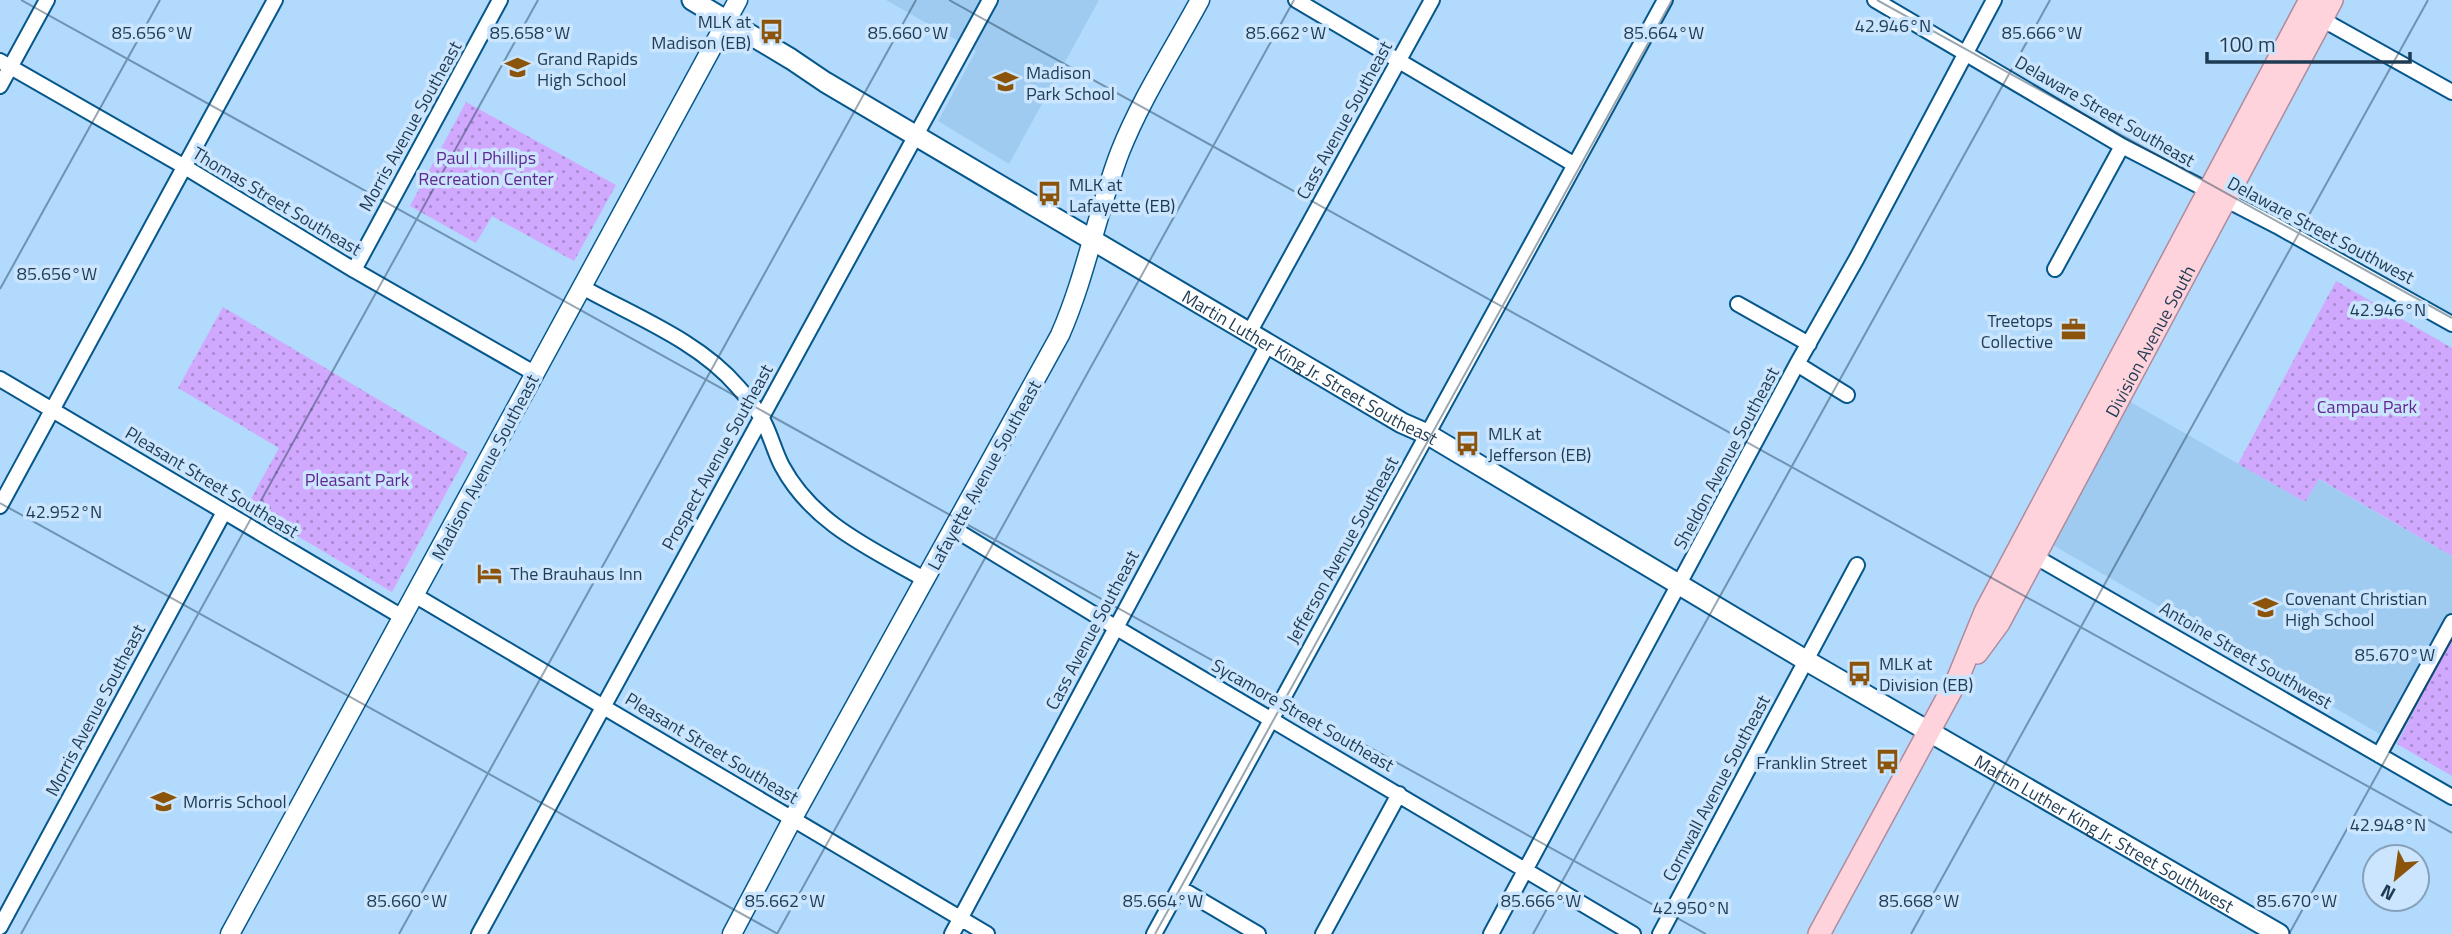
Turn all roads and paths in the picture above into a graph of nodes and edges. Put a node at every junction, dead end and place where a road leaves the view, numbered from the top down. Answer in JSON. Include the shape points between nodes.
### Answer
{"nodes":[{"id":1,"x":47,"y":0,"type":"edge"},
{"id":2,"x":275,"y":0,"type":"edge"},
{"id":3,"x":500,"y":0,"type":"edge"},
{"id":4,"x":692,"y":0,"type":"edge"},
{"id":5,"x":738,"y":0,"type":"edge"},
{"id":6,"x":990,"y":0,"type":"edge"},
{"id":7,"x":1200,"y":0,"type":"edge"},
{"id":8,"x":1296,"y":0,"type":"edge"},
{"id":9,"x":1432,"y":0,"type":"edge"},
{"id":10,"x":1665,"y":0,"type":"edge"},
{"id":11,"x":1875,"y":0,"type":"edge"},
{"id":12,"x":1994,"y":0,"type":"edge"},
{"id":13,"x":2332,"y":0,"type":"edge"},
{"id":14,"x":2312,"y":10,"type":"edge"},
{"id":15,"x":727,"y":21,"type":"junction"},
{"id":16,"x":1966,"y":52,"type":"junction"},
{"id":17,"x":1398,"y":62,"type":"junction"},
{"id":18,"x":5,"y":64,"type":"edge"},
{"id":19,"x":0,"y":86,"type":"edge"},
{"id":20,"x":2452,"y":93,"type":"edge"},
{"id":21,"x":915,"y":136,"type":"junction"},
{"id":22,"x":2122,"y":146,"type":"junction"},
{"id":23,"x":1575,"y":164,"type":"junction"},
{"id":24,"x":184,"y":167,"type":"junction"},
{"id":25,"x":2217,"y":196,"type":"junction"},
{"id":26,"x":1091,"y":239,"type":"junction"},
{"id":27,"x":2055,"y":269,"type":"dead end"},
{"id":28,"x":354,"y":270,"type":"junction"},
{"id":29,"x":582,"y":287,"type":"junction"},
{"id":30,"x":1738,"y":304,"type":"dead end"},
{"id":31,"x":2452,"y":324,"type":"edge"},
{"id":32,"x":1249,"y":333,"type":"junction"},
{"id":33,"x":1268,"y":344,"type":"junction"},
{"id":34,"x":1809,"y":345,"type":"junction"},
{"id":35,"x":1797,"y":365,"type":"junction"},
{"id":36,"x":534,"y":373,"type":"junction"},
{"id":37,"x":0,"y":379,"type":"edge"},
{"id":38,"x":1847,"y":395,"type":"dead end"},
{"id":39,"x":53,"y":410,"type":"junction"},
{"id":40,"x":761,"y":417,"type":"junction"},
{"id":41,"x":1427,"y":434,"type":"junction"},
{"id":42,"x":0,"y":506,"type":"edge"},
{"id":43,"x":224,"y":513,"type":"junction"},
{"id":44,"x":954,"y":528,"type":"junction"},
{"id":45,"x":2027,"y":552,"type":"junction"},
{"id":46,"x":1857,"y":565,"type":"dead end"},
{"id":47,"x":926,"y":580,"type":"junction"},
{"id":48,"x":1680,"y":585,"type":"junction"},
{"id":49,"x":416,"y":596,"type":"junction"},
{"id":50,"x":404,"y":618,"type":"junction"},
{"id":51,"x":2452,"y":622,"type":"edge"},
{"id":52,"x":1115,"y":627,"type":"junction"},
{"id":53,"x":1807,"y":661,"type":"junction"},
{"id":54,"x":603,"y":706,"type":"junction"},
{"id":55,"x":1272,"y":719,"type":"junction"},
{"id":56,"x":1929,"y":732,"type":"junction"},
{"id":57,"x":2379,"y":755,"type":"junction"},
{"id":58,"x":1399,"y":794,"type":"junction"},
{"id":59,"x":2452,"y":797,"type":"edge"},
{"id":60,"x":793,"y":818,"type":"junction"},
{"id":61,"x":1526,"y":869,"type":"junction"},
{"id":62,"x":1180,"y":888,"type":"junction"},
{"id":63,"x":961,"y":919,"type":"junction"},
{"id":64,"x":0,"y":927,"type":"edge"},
{"id":65,"x":230,"y":934,"type":"edge"},
{"id":66,"x":479,"y":934,"type":"edge"},
{"id":67,"x":732,"y":934,"type":"edge"},
{"id":68,"x":952,"y":934,"type":"edge"},
{"id":69,"x":987,"y":934,"type":"edge"},
{"id":70,"x":1154,"y":934,"type":"edge"},
{"id":71,"x":1258,"y":934,"type":"edge"},
{"id":72,"x":1323,"y":934,"type":"edge"},
{"id":73,"x":1491,"y":934,"type":"edge"},
{"id":74,"x":1633,"y":934,"type":"edge"},
{"id":75,"x":1660,"y":934,"type":"edge"},
{"id":76,"x":1819,"y":934,"type":"edge"},
{"id":77,"x":2279,"y":934,"type":"edge"}],
"edges":[{"from":1,"to":18,"type":"street"},
{"from":2,"to":24,"type":"street"},
{"from":3,"to":28,"type":"street","name":"Morris Avenue Southeast"},
{"from":4,"to":15,"type":"main road","name":"Martin Luther King Jr. Street Southeast"},
{"from":5,"to":15,"type":"street","name":"Madison Avenue Southeast"},
{"from":6,"to":21,"type":"street","name":"Prospect Avenue Southeast"},
{"from":7,"to":26,"type":"street","name":"Lafayette Avenue Southeast","via":[[1131,125]]},
{"from":8,"to":17,"type":"street"},
{"from":9,"to":17,"type":"street","name":"Cass Avenue Southeast"},
{"from":10,"to":23,"type":"street","name":"Jefferson Avenue Southeast"},
{"from":11,"to":16,"type":"street","name":"Delaware Street Southeast"},
{"from":12,"to":16,"type":"street","name":"Sheldon Avenue Southeast"},
{"from":13,"to":14,"type":"main road","name":"Division Avenue South"},
{"from":14,"to":20,"type":"street"},
{"from":14,"to":25,"type":"main road","name":"Division Avenue South"},
{"from":15,"to":21,"type":"main road","name":"Martin Luther King Jr. Street Southeast"},
{"from":15,"to":29,"type":"street","name":"Madison Avenue Southeast"},
{"from":16,"to":22,"type":"street","name":"Delaware Street Southeast"},
{"from":16,"to":34,"type":"street","name":"Sheldon Avenue Southeast"},
{"from":17,"to":23,"type":"street"},
{"from":17,"to":32,"type":"street","name":"Cass Avenue Southeast"},
{"from":18,"to":19,"type":"street"},
{"from":18,"to":24,"type":"street","name":"Thomas Street Southeast"},
{"from":21,"to":26,"type":"main road","name":"Martin Luther King Jr. Street Southeast"},
{"from":21,"to":40,"type":"street","name":"Prospect Avenue Southeast"},
{"from":22,"to":25,"type":"street","name":"Delaware Street Southeast"},
{"from":22,"to":27,"type":"street"},
{"from":23,"to":41,"type":"street","name":"Jefferson Avenue Southeast"},
{"from":24,"to":28,"type":"street","name":"Thomas Street Southeast"},
{"from":24,"to":39,"type":"street"},
{"from":25,"to":31,"type":"street","name":"Delaware Street Southwest"},
{"from":25,"to":45,"type":"main road","name":"Division Avenue South"},
{"from":26,"to":32,"type":"main road","name":"Martin Luther King Jr. Street Southeast"},
{"from":26,"to":44,"type":"street","name":"Lafayette Avenue Southeast","via":[[1074,304],[1060,335]]},
{"from":28,"to":36,"type":"street","name":"Thomas Street Southeast"},
{"from":29,"to":36,"type":"street","name":"Madison Avenue Southeast"},
{"from":29,"to":40,"type":"street","via":[[708,359]]},
{"from":30,"to":34,"type":"street"},
{"from":32,"to":33,"type":"main road","name":"Martin Luther King Jr. Street Southeast"},
{"from":33,"to":41,"type":"main road","name":"Martin Luther King Jr. Street Southeast"},
{"from":33,"to":52,"type":"street","name":"Cass Avenue Southeast"},
{"from":34,"to":35,"type":"street","name":"Sheldon Avenue Southeast"},
{"from":35,"to":38,"type":"street"},
{"from":35,"to":48,"type":"street","name":"Sheldon Avenue Southeast"},
{"from":36,"to":49,"type":"street","name":"Madison Avenue Southeast"},
{"from":37,"to":39,"type":"street","name":"Pleasant Street Southeast"},
{"from":39,"to":42,"type":"street"},
{"from":39,"to":43,"type":"street","name":"Pleasant Street Southeast"},
{"from":40,"to":47,"type":"street","via":[[782,466],[812,508],[847,535]]},
{"from":40,"to":54,"type":"street","name":"Prospect Avenue Southeast"},
{"from":41,"to":48,"type":"main road","name":"Martin Luther King Jr. Street Southeast"},
{"from":41,"to":55,"type":"street","name":"Jefferson Avenue Southeast"},
{"from":43,"to":50,"type":"street","name":"Pleasant Street Southeast"},
{"from":43,"to":64,"type":"street","name":"Morris Avenue Southeast"},
{"from":44,"to":47,"type":"street","name":"Lafayette Avenue Southeast"},
{"from":44,"to":52,"type":"street","name":"Sycamore Street Southeast"},
{"from":45,"to":56,"type":"main road","name":"Division Avenue South","via":[[1985,612]]},
{"from":45,"to":57,"type":"street","name":"Antoine Street Southwest"},
{"from":46,"to":53,"type":"street","name":"Cornwall Avenue Southeast"},
{"from":47,"to":60,"type":"street","name":"Lafayette Avenue Southeast"},
{"from":48,"to":53,"type":"main road","name":"Martin Luther King Jr. Street Southeast"},
{"from":48,"to":61,"type":"street","name":"Sheldon Avenue Southeast"},
{"from":49,"to":50,"type":"street","name":"Madison Avenue Southeast"},
{"from":49,"to":54,"type":"street","name":"Pleasant Street Southeast"},
{"from":50,"to":65,"type":"street","name":"Madison Avenue Southeast"},
{"from":51,"to":57,"type":"street"},
{"from":52,"to":55,"type":"street","name":"Sycamore Street Southeast"},
{"from":52,"to":63,"type":"street","name":"Cass Avenue Southeast"},
{"from":53,"to":56,"type":"main road","name":"Martin Luther King Jr. Street Southeast"},
{"from":53,"to":75,"type":"street","name":"Cornwall Avenue Southeast"},
{"from":54,"to":60,"type":"street","name":"Pleasant Street Southeast"},
{"from":54,"to":66,"type":"street","name":"Prospect Avenue Southeast"},
{"from":55,"to":58,"type":"street","name":"Sycamore Street Southeast"},
{"from":55,"to":62,"type":"street","name":"Jefferson Avenue Southeast"},
{"from":56,"to":76,"type":"main road","name":"Division Avenue South"},
{"from":56,"to":77,"type":"main road","name":"Martin Luther King Jr. Street Southwest"},
{"from":57,"to":59,"type":"street","name":"Antoine Street Southwest"},
{"from":58,"to":61,"type":"street","name":"Sycamore Street Southeast"},
{"from":58,"to":72,"type":"street"},
{"from":60,"to":63,"type":"street","name":"Pleasant Street Southeast"},
{"from":60,"to":67,"type":"street","name":"Lafayette Avenue Southeast"},
{"from":61,"to":73,"type":"street","name":"Sheldon Avenue Southeast"},
{"from":61,"to":74,"type":"street","name":"Sycamore Street Southeast"},
{"from":62,"to":70,"type":"street","name":"Jefferson Avenue Southeast"},
{"from":62,"to":71,"type":"street"},
{"from":63,"to":68,"type":"street","name":"Cass Avenue Southeast"},
{"from":63,"to":69,"type":"street","name":"Pleasant Street Southeast"}]}
